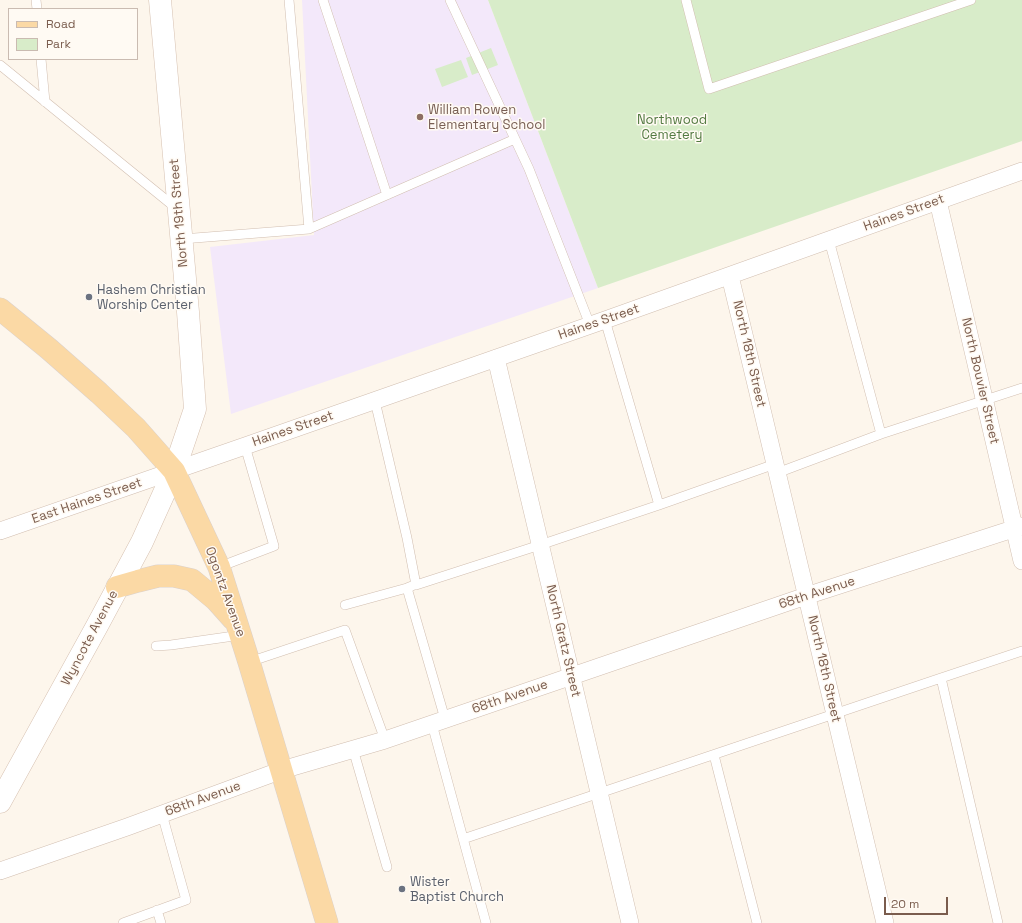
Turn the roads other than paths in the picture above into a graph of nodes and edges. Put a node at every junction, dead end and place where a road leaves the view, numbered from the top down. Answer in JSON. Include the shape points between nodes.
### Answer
{"nodes":[{"id":1,"x":160,"y":0,"type":"edge"},
{"id":2,"x":289,"y":0,"type":"edge"},
{"id":3,"x":323,"y":0,"type":"edge"},
{"id":4,"x":450,"y":0,"type":"edge"},
{"id":5,"x":686,"y":0,"type":"edge"},
{"id":6,"x":971,"y":0,"type":"edge"},
{"id":7,"x":41,"y":60,"type":"edge"},
{"id":8,"x":0,"y":66,"type":"edge"},
{"id":9,"x":45,"y":102,"type":"junction"},
{"id":10,"x":515,"y":139,"type":"junction"},
{"id":11,"x":1022,"y":171,"type":"edge"},
{"id":12,"x":386,"y":195,"type":"junction"},
{"id":13,"x":938,"y":201,"type":"junction"},
{"id":14,"x":179,"y":210,"type":"junction"},
{"id":15,"x":309,"y":229,"type":"junction"},
{"id":16,"x":182,"y":239,"type":"junction"},
{"id":17,"x":829,"y":240,"type":"junction"},
{"id":18,"x":730,"y":276,"type":"junction"},
{"id":19,"x":0,"y":309,"type":"edge"},
{"id":20,"x":597,"y":323,"type":"junction"},
{"id":21,"x":496,"y":358,"type":"junction"},
{"id":22,"x":1022,"y":388,"type":"edge"},
{"id":23,"x":985,"y":400,"type":"junction"},
{"id":24,"x":375,"y":401,"type":"junction"},
{"id":25,"x":880,"y":434,"type":"junction"},
{"id":26,"x":245,"y":446,"type":"junction"},
{"id":27,"x":776,"y":469,"type":"junction"},
{"id":28,"x":174,"y":471,"type":"junction"},
{"id":29,"x":659,"y":504,"type":"junction"},
{"id":30,"x":1018,"y":527,"type":"edge"},
{"id":31,"x":0,"y":531,"type":"edge"},
{"id":32,"x":540,"y":545,"type":"junction"},
{"id":33,"x":1022,"y":561,"type":"edge"},
{"id":34,"x":219,"y":567,"type":"junction"},
{"id":35,"x":412,"y":587,"type":"junction"},
{"id":36,"x":118,"y":588,"type":"junction"},
{"id":37,"x":806,"y":596,"type":"junction"},
{"id":38,"x":345,"y":605,"type":"dead end"},
{"id":39,"x":239,"y":630,"type":"junction"},
{"id":40,"x":156,"y":646,"type":"dead end"},
{"id":41,"x":1022,"y":651,"type":"edge"},
{"id":42,"x":249,"y":662,"type":"junction"},
{"id":43,"x":571,"y":676,"type":"junction"},
{"id":44,"x":941,"y":678,"type":"junction"},
{"id":45,"x":834,"y":714,"type":"junction"},
{"id":46,"x":438,"y":722,"type":"junction"},
{"id":47,"x":385,"y":740,"type":"junction"},
{"id":48,"x":353,"y":749,"type":"junction"},
{"id":49,"x":714,"y":755,"type":"junction"},
{"id":50,"x":282,"y":770,"type":"junction"},
{"id":51,"x":599,"y":793,"type":"junction"},
{"id":52,"x":0,"y":802,"type":"edge"},
{"id":53,"x":162,"y":814,"type":"junction"},
{"id":54,"x":463,"y":839,"type":"junction"},
{"id":55,"x":387,"y":867,"type":"dead end"},
{"id":56,"x":0,"y":871,"type":"edge"},
{"id":57,"x":157,"y":910,"type":"junction"},
{"id":58,"x":123,"y":923,"type":"edge"},
{"id":59,"x":161,"y":923,"type":"edge"},
{"id":60,"x":327,"y":923,"type":"edge"},
{"id":61,"x":486,"y":923,"type":"edge"},
{"id":62,"x":630,"y":923,"type":"edge"},
{"id":63,"x":757,"y":923,"type":"edge"},
{"id":64,"x":885,"y":923,"type":"edge"},
{"id":65,"x":998,"y":923,"type":"edge"}],
"edges":[{"from":1,"to":14,"type":"street","name":"North 19th Street"},
{"from":2,"to":15,"type":"lane"},
{"from":3,"to":12,"type":"lane"},
{"from":4,"to":10,"type":"lane"},
{"from":5,"to":6,"type":"lane","via":[[709,89]]},
{"from":7,"to":9,"type":"lane"},
{"from":8,"to":9,"type":"lane"},
{"from":9,"to":14,"type":"lane"},
{"from":10,"to":12,"type":"lane"},
{"from":10,"to":20,"type":"lane"},
{"from":11,"to":13,"type":"street","name":"Haines Street"},
{"from":12,"to":15,"type":"lane"},
{"from":13,"to":17,"type":"street","name":"Haines Street"},
{"from":13,"to":23,"type":"street","name":"North Bouvier Street"},
{"from":14,"to":16,"type":"street","name":"North 19th Street"},
{"from":15,"to":16,"type":"lane"},
{"from":16,"to":28,"type":"street","name":"North 19th Street","via":[[195,409]]},
{"from":17,"to":18,"type":"street","name":"Haines Street"},
{"from":17,"to":25,"type":"lane"},
{"from":18,"to":20,"type":"street","name":"Haines Street"},
{"from":18,"to":27,"type":"street","name":"North 18th Street"},
{"from":19,"to":28,"type":"main road","name":"Ogontz Avenue","via":[[79,374],[136,428]]},
{"from":20,"to":21,"type":"street","name":"Haines Street"},
{"from":20,"to":29,"type":"lane"},
{"from":21,"to":24,"type":"street","name":"Haines Street"},
{"from":21,"to":32,"type":"street","name":"North Gratz Street"},
{"from":22,"to":23,"type":"lane"},
{"from":23,"to":25,"type":"lane"},
{"from":23,"to":30,"type":"street","name":"North Bouvier Street"},
{"from":24,"to":26,"type":"street","name":"Haines Street"},
{"from":24,"to":35,"type":"lane","via":[[407,538]]},
{"from":25,"to":27,"type":"lane"},
{"from":26,"to":28,"type":"street","name":"Haines Street"},
{"from":26,"to":34,"type":"lane","via":[[274,546]]},
{"from":27,"to":29,"type":"lane"},
{"from":27,"to":37,"type":"street","name":"North 18th Street"},
{"from":28,"to":31,"type":"street","name":"East Haines Street"},
{"from":28,"to":34,"type":"main road","name":"Ogontz Avenue"},
{"from":28,"to":36,"type":"street","name":"Wyncote Avenue"},
{"from":29,"to":32,"type":"lane"},
{"from":30,"to":33,"type":"street","name":"North Bouvier Street"},
{"from":30,"to":37,"type":"street","name":"68th Avenue"},
{"from":32,"to":35,"type":"lane"},
{"from":32,"to":43,"type":"street","name":"North Gratz Street"},
{"from":34,"to":39,"type":"main road","name":"Ogontz Avenue"},
{"from":35,"to":38,"type":"lane"},
{"from":35,"to":46,"type":"lane"},
{"from":36,"to":39,"type":"main road","via":[[158,576],[192,580],[216,600]]},
{"from":36,"to":52,"type":"street","name":"Wyncote Avenue"},
{"from":37,"to":43,"type":"street","name":"68th Avenue"},
{"from":37,"to":45,"type":"street","name":"North 18th Street"},
{"from":39,"to":40,"type":"lane"},
{"from":39,"to":42,"type":"main road","name":"Ogontz Avenue"},
{"from":41,"to":44,"type":"lane"},
{"from":42,"to":47,"type":"lane","via":[[345,630]]},
{"from":42,"to":50,"type":"main road","name":"Ogontz Avenue"},
{"from":43,"to":46,"type":"street","name":"68th Avenue"},
{"from":43,"to":51,"type":"street","name":"North Gratz Street"},
{"from":44,"to":45,"type":"lane"},
{"from":44,"to":65,"type":"lane"},
{"from":45,"to":49,"type":"lane"},
{"from":45,"to":64,"type":"street","name":"North 18th Street"},
{"from":46,"to":47,"type":"street","name":"68th Avenue"},
{"from":46,"to":54,"type":"lane"},
{"from":47,"to":48,"type":"street","name":"68th Avenue"},
{"from":48,"to":50,"type":"street","name":"68th Avenue"},
{"from":48,"to":55,"type":"lane"},
{"from":49,"to":51,"type":"lane"},
{"from":49,"to":63,"type":"lane"},
{"from":50,"to":53,"type":"street","name":"68th Avenue"},
{"from":50,"to":60,"type":"main road","name":"Ogontz Avenue"},
{"from":51,"to":54,"type":"lane"},
{"from":51,"to":62,"type":"street","name":"North Gratz Street"},
{"from":53,"to":56,"type":"street","name":"68th Avenue"},
{"from":53,"to":57,"type":"lane","via":[[186,900]]},
{"from":54,"to":61,"type":"lane"},
{"from":57,"to":58,"type":"lane"},
{"from":57,"to":59,"type":"lane"}]}
